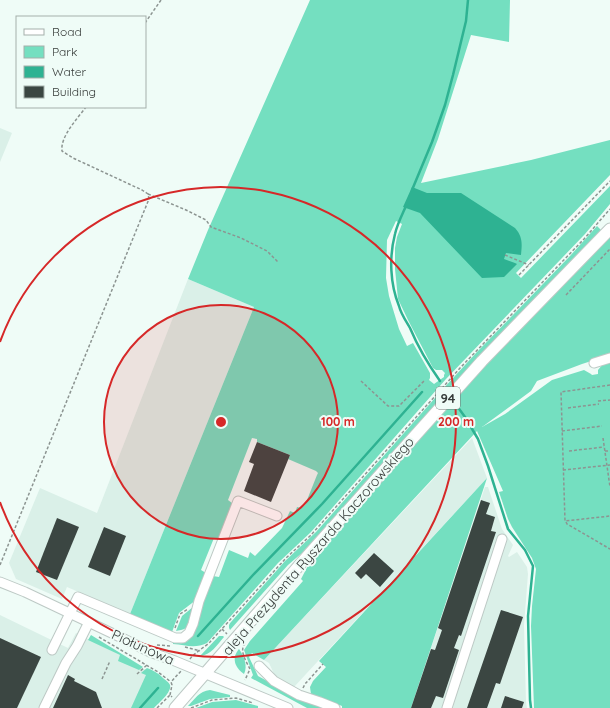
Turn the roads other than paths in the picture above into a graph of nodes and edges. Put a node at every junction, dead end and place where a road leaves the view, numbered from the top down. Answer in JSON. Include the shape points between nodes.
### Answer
{"nodes":[{"id":1,"x":610,"y":229,"type":"edge"},
{"id":2,"x":610,"y":358,"type":"edge"},
{"id":3,"x":594,"y":363,"type":"dead end"},
{"id":4,"x":277,"y":516,"type":"dead end"},
{"id":5,"x":502,"y":539,"type":"dead end"},
{"id":6,"x":0,"y":582,"type":"edge"},
{"id":7,"x":70,"y":613,"type":"junction"},
{"id":8,"x":90,"y":622,"type":"junction"},
{"id":9,"x":52,"y":650,"type":"dead end"},
{"id":10,"x":259,"y":666,"type":"dead end"},
{"id":11,"x":206,"y":674,"type":"junction"},
{"id":12,"x":175,"y":703,"type":"edge"},
{"id":13,"x":44,"y":708,"type":"edge"},
{"id":14,"x":288,"y":708,"type":"edge"},
{"id":15,"x":335,"y":708,"type":"edge"},
{"id":16,"x":447,"y":708,"type":"edge"}],
"edges":[{"from":1,"to":11,"type":"main road","name":"aleja Prezydenta Ryszarda Kaczorowskiego","number":"94","via":[[482,361]]},
{"from":2,"to":3,"type":"street"},
{"from":4,"to":7,"type":"street","via":[[238,501],[199,601],[193,624],[183,638],[171,641],[78,597]]},
{"from":5,"to":16,"type":"street"},
{"from":6,"to":7,"type":"street","name":"Piołunowa"},
{"from":7,"to":8,"type":"street","name":"Piołunowa"},
{"from":7,"to":9,"type":"street"},
{"from":8,"to":11,"type":"street","name":"Piołunowa","via":[[150,652]]},
{"from":8,"to":13,"type":"street"},
{"from":10,"to":15,"type":"street","via":[[274,681],[299,695]]},
{"from":11,"to":12,"type":"main road","name":"aleja Prezydenta Ryszarda Kaczorowskiego","number":"94"},
{"from":11,"to":14,"type":"street","name":"Piołunowa"}]}
